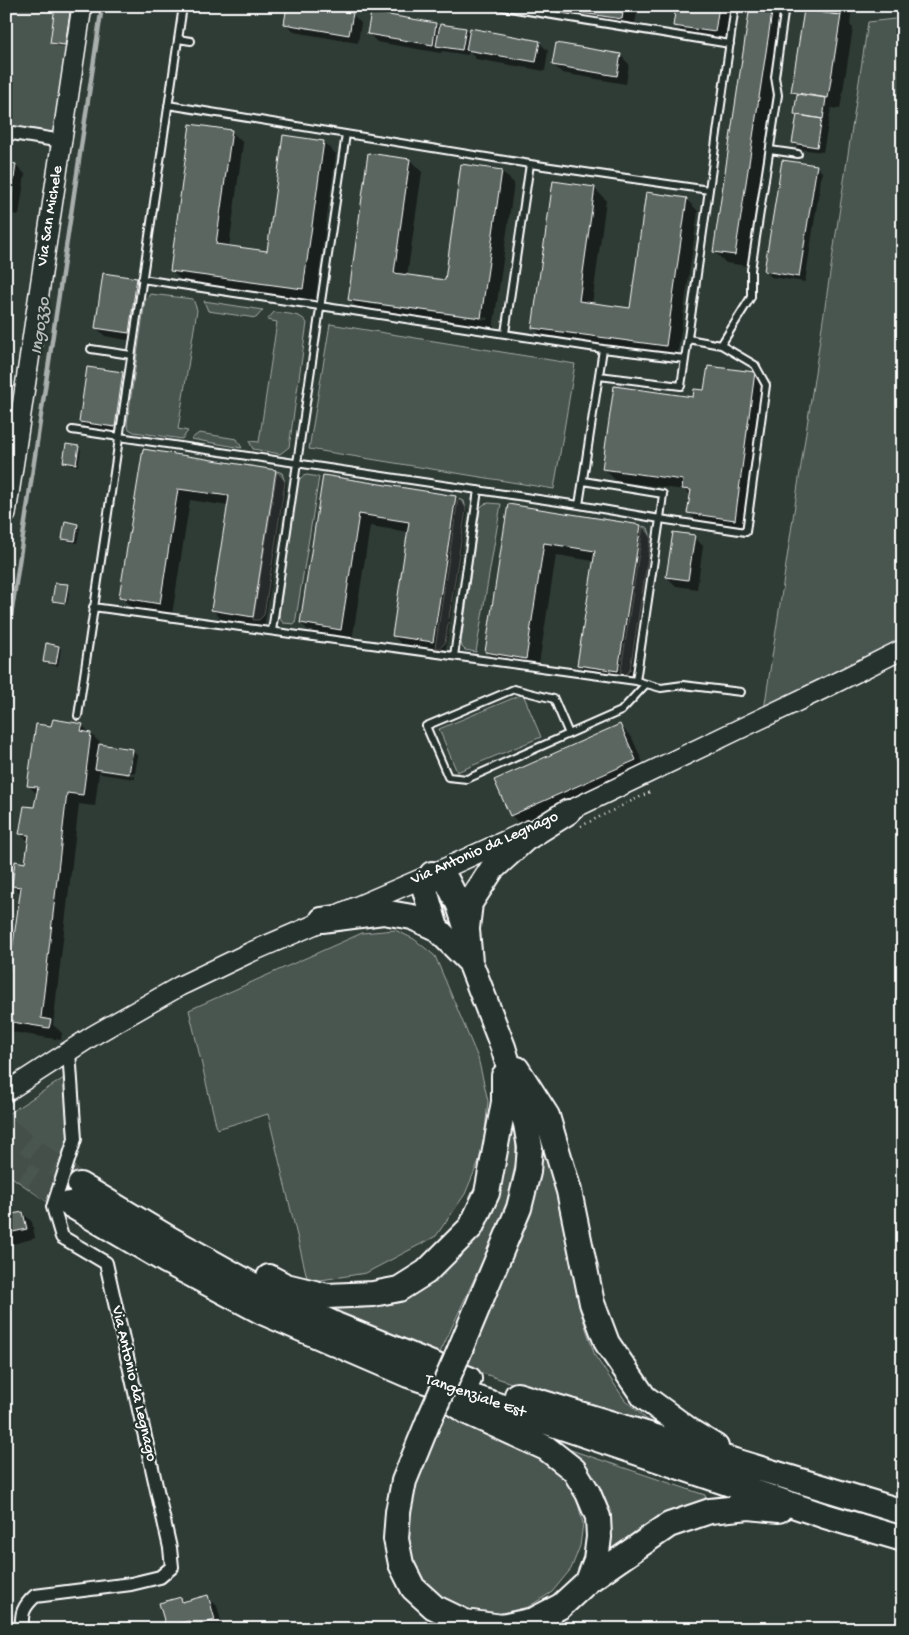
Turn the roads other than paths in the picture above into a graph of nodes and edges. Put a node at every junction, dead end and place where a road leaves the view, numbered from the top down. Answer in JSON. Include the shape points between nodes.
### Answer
{"nodes":[{"id":1,"x":82,"y":6,"type":"edge"},
{"id":2,"x":183,"y":6,"type":"edge"},
{"id":3,"x":497,"y":6,"type":"edge"},
{"id":4,"x":554,"y":6,"type":"edge"},
{"id":5,"x":736,"y":6,"type":"edge"},
{"id":6,"x":785,"y":6,"type":"edge"},
{"id":7,"x":552,"y":15,"type":"junction"},
{"id":8,"x":178,"y":39,"type":"junction"},
{"id":9,"x":191,"y":41,"type":"dead end"},
{"id":10,"x":730,"y":44,"type":"junction"},
{"id":11,"x":168,"y":105,"type":"junction"},
{"id":12,"x":6,"y":132,"type":"edge"},
{"id":13,"x":346,"y":134,"type":"junction"},
{"id":14,"x":62,"y":141,"type":"junction"},
{"id":15,"x":770,"y":150,"type":"junction"},
{"id":16,"x":798,"y":154,"type":"dead end"},
{"id":17,"x":530,"y":164,"type":"junction"},
{"id":18,"x":710,"y":190,"type":"junction"},
{"id":19,"x":142,"y":279,"type":"junction"},
{"id":20,"x":320,"y":306,"type":"junction"},
{"id":21,"x":505,"y":333,"type":"junction"},
{"id":22,"x":688,"y":339,"type":"junction"},
{"id":23,"x":721,"y":345,"type":"junction"},
{"id":24,"x":91,"y":349,"type":"dead end"},
{"id":25,"x":603,"y":349,"type":"junction"},
{"id":26,"x":131,"y":355,"type":"junction"},
{"id":27,"x":685,"y":359,"type":"junction"},
{"id":28,"x":599,"y":376,"type":"junction"},
{"id":29,"x":72,"y":430,"type":"dead end"},
{"id":30,"x":118,"y":437,"type":"junction"},
{"id":31,"x":298,"y":463,"type":"junction"},
{"id":32,"x":583,"y":481,"type":"junction"},
{"id":33,"x":478,"y":490,"type":"junction"},
{"id":34,"x":579,"y":505,"type":"junction"},
{"id":35,"x":6,"y":514,"type":"edge"},
{"id":36,"x":660,"y":519,"type":"junction"},
{"id":37,"x":93,"y":607,"type":"junction"},
{"id":38,"x":272,"y":631,"type":"junction"},
{"id":39,"x":903,"y":649,"type":"edge"},
{"id":40,"x":454,"y":656,"type":"junction"},
{"id":41,"x":636,"y":681,"type":"junction"},
{"id":42,"x":646,"y":684,"type":"junction"},
{"id":43,"x":741,"y":692,"type":"dead end"},
{"id":44,"x":78,"y":716,"type":"dead end"},
{"id":45,"x":570,"y":734,"type":"junction"},
{"id":46,"x":568,"y":812,"type":"junction"},
{"id":47,"x":432,"y":874,"type":"junction"},
{"id":48,"x":322,"y":920,"type":"junction"},
{"id":49,"x":436,"y":928,"type":"junction"},
{"id":50,"x":467,"y":930,"type":"junction"},
{"id":51,"x":470,"y":962,"type":"junction"},
{"id":52,"x":503,"y":1047,"type":"junction"},
{"id":53,"x":69,"y":1051,"type":"junction"},
{"id":54,"x":9,"y":1087,"type":"edge"},
{"id":55,"x":121,"y":1211,"type":"junction"},
{"id":56,"x":408,"y":1374,"type":"junction"},
{"id":57,"x":745,"y":1465,"type":"junction"},
{"id":58,"x":903,"y":1512,"type":"edge"},
{"id":59,"x":825,"y":1516,"type":"junction"},
{"id":60,"x":903,"y":1539,"type":"edge"},
{"id":61,"x":588,"y":1581,"type":"junction"},
{"id":62,"x":22,"y":1629,"type":"edge"}],
"edges":[{"from":1,"to":14,"type":"street","name":"Via San Michele"},
{"from":2,"to":8,"type":"lane"},
{"from":3,"to":7,"type":"lane"},
{"from":4,"to":7,"type":"lane"},
{"from":5,"to":10,"type":"lane"},
{"from":6,"to":15,"type":"lane","via":[[775,77],[778,95]]},
{"from":7,"to":10,"type":"lane"},
{"from":8,"to":9,"type":"lane"},
{"from":8,"to":11,"type":"lane"},
{"from":10,"to":18,"type":"lane"},
{"from":11,"to":13,"type":"lane"},
{"from":11,"to":19,"type":"lane"},
{"from":12,"to":14,"type":"street"},
{"from":13,"to":17,"type":"lane"},
{"from":13,"to":20,"type":"lane"},
{"from":14,"to":35,"type":"street","name":"Via San Michele"},
{"from":15,"to":16,"type":"lane"},
{"from":15,"to":23,"type":"lane","via":[[751,270],[751,297]]},
{"from":17,"to":18,"type":"lane"},
{"from":17,"to":21,"type":"lane"},
{"from":18,"to":22,"type":"lane"},
{"from":19,"to":20,"type":"lane"},
{"from":19,"to":26,"type":"lane"},
{"from":20,"to":21,"type":"lane"},
{"from":20,"to":31,"type":"lane"},
{"from":21,"to":25,"type":"lane"},
{"from":22,"to":23,"type":"lane"},
{"from":22,"to":27,"type":"lane"},
{"from":23,"to":36,"type":"lane","via":[[755,365],[766,385],[746,532]]},
{"from":24,"to":26,"type":"lane"},
{"from":25,"to":27,"type":"lane"},
{"from":25,"to":28,"type":"lane"},
{"from":26,"to":30,"type":"lane"},
{"from":27,"to":28,"type":"lane","via":[[681,386]]},
{"from":28,"to":32,"type":"lane"},
{"from":29,"to":30,"type":"lane"},
{"from":30,"to":31,"type":"lane"},
{"from":30,"to":37,"type":"lane"},
{"from":31,"to":33,"type":"lane"},
{"from":31,"to":38,"type":"lane"},
{"from":32,"to":34,"type":"lane"},
{"from":32,"to":36,"type":"lane","via":[[663,494]]},
{"from":33,"to":34,"type":"lane"},
{"from":33,"to":40,"type":"lane"},
{"from":34,"to":36,"type":"lane"},
{"from":36,"to":41,"type":"lane"},
{"from":37,"to":38,"type":"lane"},
{"from":37,"to":44,"type":"lane"},
{"from":38,"to":40,"type":"lane"},
{"from":39,"to":46,"type":"street","name":"Via Antonio da Legnago"},
{"from":40,"to":41,"type":"lane"},
{"from":41,"to":42,"type":"lane"},
{"from":42,"to":43,"type":"lane","via":[[661,688],[682,685]]},
{"from":42,"to":45,"type":"lane","via":[[621,711]]},
{"from":45,"to":45,"type":"lane","via":[[467,779],[448,776],[426,726],[514,689],[554,699]]},
{"from":46,"to":47,"type":"street","name":"Via Antonio da Legnago"},
{"from":46,"to":50,"type":"highway","via":[[524,839],[492,869],[470,903]]},
{"from":47,"to":48,"type":"street","name":"Via Antonio da Legnago"},
{"from":47,"to":49,"type":"highway","via":[[425,890]]},
{"from":47,"to":50,"type":"highway","via":[[447,881]]},
{"from":48,"to":49,"type":"highway","via":[[383,912],[412,917]]},
{"from":48,"to":53,"type":"street","name":"Via Antonio da Legnago","via":[[180,986]]},
{"from":49,"to":51,"type":"highway"},
{"from":50,"to":51,"type":"highway"},
{"from":51,"to":52,"type":"highway"},
{"from":52,"to":55,"type":"highway","via":[[504,1102],[487,1193],[471,1227],[426,1272],[399,1289],[327,1296],[286,1286],[184,1231]]},
{"from":52,"to":57,"type":"highway","via":[[547,1116],[569,1191],[592,1303],[607,1343],[644,1398]]},
{"from":52,"to":61,"type":"highway","bridge":true,"via":[[527,1132],[530,1147],[528,1172],[519,1208],[404,1481],[396,1538],[402,1564],[413,1588],[434,1607],[465,1622],[502,1627],[534,1620],[561,1606]]},
{"from":53,"to":54,"type":"street","name":"Via Antonio da Legnago"},
{"from":53,"to":62,"type":"street","name":"Via Antonio da Legnago","via":[[75,1139],[53,1206],[62,1237],[106,1263],[172,1567],[160,1577],[131,1584],[35,1596],[21,1616]]},
{"from":55,"to":56,"type":"highway","name":"Tangenziale Est","via":[[74,1194],[166,1261],[262,1312]]},
{"from":55,"to":57,"type":"highway","name":"Tangenziale Est","via":[[265,1292],[410,1356],[483,1384]]},
{"from":56,"to":59,"type":"highway","name":"Tangenziale Est"},
{"from":56,"to":61,"type":"highway","via":[[467,1412],[546,1448],[574,1470],[598,1517],[596,1560]]},
{"from":57,"to":58,"type":"highway","name":"Tangenziale Est"},
{"from":59,"to":60,"type":"highway","name":"Tangenziale Est"},
{"from":59,"to":61,"type":"highway","via":[[749,1507],[710,1512],[669,1524]]}]}
